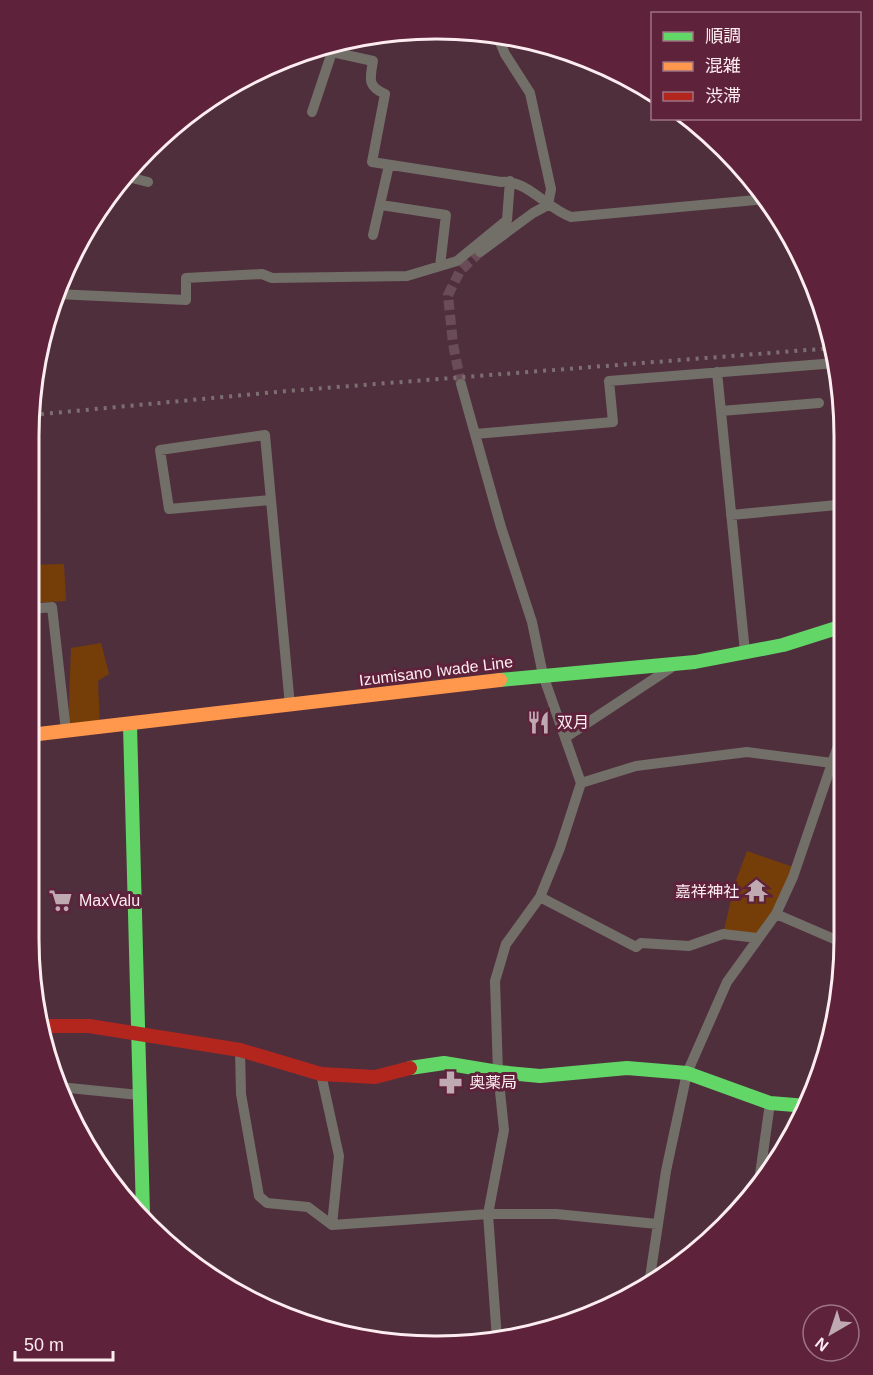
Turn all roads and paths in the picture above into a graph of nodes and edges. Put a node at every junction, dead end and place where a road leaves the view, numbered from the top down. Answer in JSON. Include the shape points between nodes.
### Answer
{"nodes":[{"id":1,"x":501,"y":44,"type":"edge"},
{"id":2,"x":337,"y":52,"type":"edge"},
{"id":3,"x":323,"y":56,"type":"edge"},
{"id":4,"x":312,"y":112,"type":"dead end"},
{"id":5,"x":389,"y":165,"type":"junction"},
{"id":6,"x":134,"y":179,"type":"edge"},
{"id":7,"x":510,"y":181,"type":"junction"},
{"id":8,"x":148,"y":182,"type":"dead end"},
{"id":9,"x":756,"y":200,"type":"edge"},
{"id":10,"x":381,"y":205,"type":"junction"},
{"id":11,"x":548,"y":205,"type":"junction"},
{"id":12,"x":373,"y":235,"type":"dead end"},
{"id":13,"x":480,"y":252,"type":"tunnel mouth"},
{"id":14,"x":440,"y":266,"type":"junction"},
{"id":15,"x":65,"y":294,"type":"edge"},
{"id":16,"x":827,"y":364,"type":"edge"},
{"id":17,"x":717,"y":372,"type":"junction"},
{"id":18,"x":461,"y":384,"type":"tunnel mouth"},
{"id":19,"x":819,"y":403,"type":"dead end"},
{"id":20,"x":721,"y":411,"type":"junction"},
{"id":21,"x":475,"y":434,"type":"junction"},
{"id":22,"x":270,"y":500,"type":"junction"},
{"id":23,"x":834,"y":505,"type":"edge"},
{"id":24,"x":731,"y":515,"type":"junction"},
{"id":25,"x":39,"y":608,"type":"edge"},
{"id":26,"x":834,"y":629,"type":"edge"},
{"id":27,"x":745,"y":652,"type":"junction"},
{"id":28,"x":678,"y":663,"type":"junction"},
{"id":29,"x":543,"y":675,"type":"junction"},
{"id":30,"x":290,"y":706,"type":"junction"},
{"id":31,"x":130,"y":725,"type":"junction"},
{"id":32,"x":66,"y":731,"type":"junction"},
{"id":33,"x":39,"y":734,"type":"edge"},
{"id":34,"x":566,"y":736,"type":"junction"},
{"id":35,"x":834,"y":763,"type":"edge"},
{"id":36,"x":834,"y":771,"type":"edge"},
{"id":37,"x":581,"y":783,"type":"junction"},
{"id":38,"x":540,"y":897,"type":"junction"},
{"id":39,"x":776,"y":914,"type":"junction"},
{"id":40,"x":758,"y":938,"type":"junction"},
{"id":41,"x":834,"y":939,"type":"edge"},
{"id":42,"x":49,"y":1026,"type":"edge"},
{"id":43,"x":138,"y":1033,"type":"junction"},
{"id":44,"x":240,"y":1050,"type":"junction"},
{"id":45,"x":498,"y":1072,"type":"junction"},
{"id":46,"x":687,"y":1073,"type":"junction"},
{"id":47,"x":321,"y":1074,"type":"junction"},
{"id":48,"x":68,"y":1088,"type":"edge"},
{"id":49,"x":139,"y":1095,"type":"junction"},
{"id":50,"x":770,"y":1103,"type":"junction"},
{"id":51,"x":797,"y":1105,"type":"edge"},
{"id":52,"x":761,"y":1167,"type":"edge"},
{"id":53,"x":143,"y":1206,"type":"edge"},
{"id":54,"x":488,"y":1214,"type":"junction"},
{"id":55,"x":657,"y":1224,"type":"junction"},
{"id":56,"x":332,"y":1225,"type":"junction"},
{"id":57,"x":650,"y":1273,"type":"edge"},
{"id":58,"x":496,"y":1331,"type":"edge"}],
"edges":[{"from":1,"to":11,"type":"street","via":[[531,93],[551,189]]},
{"from":2,"to":5,"type":"street","via":[[372,61],[370,80],[375,90],[385,94],[372,162]]},
{"from":3,"to":4,"type":"street"},
{"from":5,"to":7,"type":"street"},
{"from":5,"to":10,"type":"street"},
{"from":6,"to":8,"type":"street"},
{"from":7,"to":11,"type":"street"},
{"from":7,"to":14,"type":"street","via":[[507,220],[457,261]]},
{"from":9,"to":11,"type":"street","via":[[571,217]]},
{"from":10,"to":12,"type":"street"},
{"from":10,"to":14,"type":"street","via":[[446,215]]},
{"from":11,"to":13,"type":"street"},
{"from":14,"to":15,"type":"street","via":[[406,276],[272,278],[262,274],[186,278],[186,300]]},
{"from":16,"to":17,"type":"street"},
{"from":17,"to":20,"type":"street"},
{"from":17,"to":21,"type":"street","via":[[609,381],[613,422]]},
{"from":18,"to":21,"type":"street"},
{"from":19,"to":20,"type":"street"},
{"from":20,"to":24,"type":"street"},
{"from":21,"to":29,"type":"street","via":[[532,622]]},
{"from":22,"to":22,"type":"street","via":[[169,509],[160,450],[265,435]]},
{"from":22,"to":30,"type":"street"},
{"from":23,"to":24,"type":"street"},
{"from":24,"to":27,"type":"street"},
{"from":25,"to":32,"type":"street","via":[[52,607]]},
{"from":26,"to":27,"type":"main road","name":"Izumisano Iwade Line"},
{"from":27,"to":28,"type":"main road","name":"Izumisano Iwade Line"},
{"from":28,"to":29,"type":"main road","name":"Izumisano Iwade Line"},
{"from":28,"to":34,"type":"street"},
{"from":29,"to":30,"type":"main road","name":"Izumisano Iwade Line"},
{"from":29,"to":34,"type":"street"},
{"from":30,"to":31,"type":"main road","name":"Izumisano Iwade Line"},
{"from":31,"to":32,"type":"main road","name":"Izumisano Iwade Line"},
{"from":31,"to":43,"type":"main road"},
{"from":32,"to":33,"type":"main road","name":"Izumisano Iwade Line"},
{"from":34,"to":37,"type":"street"},
{"from":35,"to":37,"type":"street","via":[[747,752],[636,766]]},
{"from":36,"to":39,"type":"street"},
{"from":37,"to":38,"type":"street"},
{"from":38,"to":40,"type":"street","via":[[636,947],[641,943],[689,946],[723,934]]},
{"from":38,"to":45,"type":"street","via":[[506,944],[495,981]]},
{"from":39,"to":40,"type":"street"},
{"from":39,"to":41,"type":"street"},
{"from":40,"to":46,"type":"street","via":[[727,982]]},
{"from":42,"to":43,"type":"main road","via":[[89,1026]]},
{"from":43,"to":44,"type":"main road"},
{"from":43,"to":49,"type":"main road"},
{"from":44,"to":47,"type":"main road"},
{"from":44,"to":56,"type":"street","via":[[241,1094],[259,1196],[267,1203],[308,1207]]},
{"from":45,"to":46,"type":"main road","via":[[540,1076],[627,1068]]},
{"from":45,"to":47,"type":"main road","via":[[444,1063],[375,1077]]},
{"from":45,"to":54,"type":"street","via":[[504,1130]]},
{"from":46,"to":50,"type":"main road"},
{"from":46,"to":55,"type":"street"},
{"from":47,"to":56,"type":"street","via":[[339,1156]]},
{"from":48,"to":49,"type":"street"},
{"from":49,"to":53,"type":"main road"},
{"from":50,"to":51,"type":"main road"},
{"from":50,"to":52,"type":"street"},
{"from":54,"to":55,"type":"street","via":[[556,1214]]},
{"from":54,"to":56,"type":"street"},
{"from":54,"to":58,"type":"street"},
{"from":55,"to":57,"type":"street"}]}
